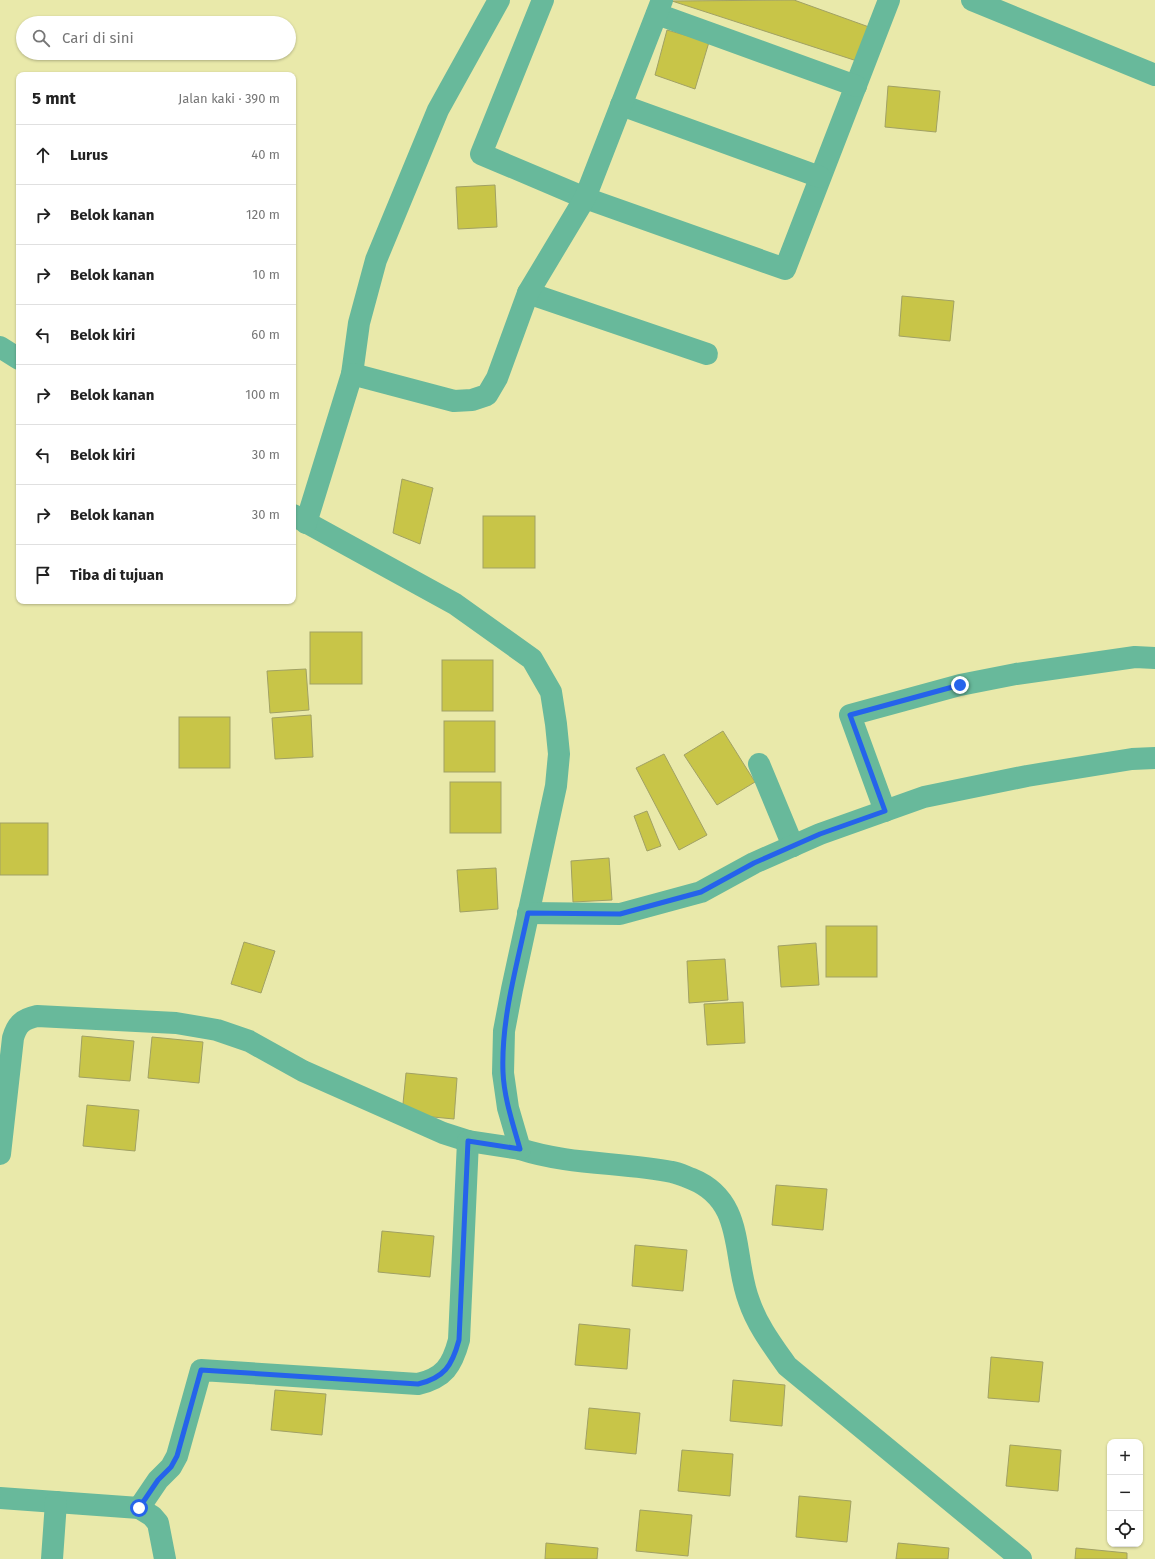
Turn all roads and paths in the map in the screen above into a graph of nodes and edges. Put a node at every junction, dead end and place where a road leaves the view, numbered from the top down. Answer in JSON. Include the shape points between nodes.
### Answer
{"nodes":[{"id":1,"x":499,"y":0,"type":"edge"},
{"id":2,"x":543,"y":0,"type":"edge"},
{"id":3,"x":889,"y":0,"type":"edge"},
{"id":4,"x":972,"y":0,"type":"edge"},
{"id":5,"x":660,"y":7,"type":"edge"},
{"id":6,"x":1155,"y":75,"type":"edge"},
{"id":7,"x":856,"y":86,"type":"junction"},
{"id":8,"x":621,"y":105,"type":"junction"},
{"id":9,"x":820,"y":178,"type":"junction"},
{"id":10,"x":585,"y":198,"type":"junction"},
{"id":11,"x":528,"y":293,"type":"junction"},
{"id":12,"x":0,"y":347,"type":"edge"},
{"id":13,"x":707,"y":354,"type":"dead end"},
{"id":14,"x":16,"y":357,"type":"edge"},
{"id":15,"x":352,"y":374,"type":"junction"},
{"id":16,"x":299,"y":519,"type":"edge"},
{"id":17,"x":1155,"y":658,"type":"edge"},
{"id":18,"x":1155,"y":758,"type":"edge"},
{"id":19,"x":759,"y":764,"type":"dead end"},
{"id":20,"x":885,"y":811,"type":"junction"},
{"id":21,"x":793,"y":846,"type":"junction"},
{"id":22,"x":528,"y":913,"type":"junction"},
{"id":23,"x":468,"y":1141,"type":"junction"},
{"id":24,"x":520,"y":1149,"type":"junction"},
{"id":25,"x":0,"y":1154,"type":"edge"},
{"id":26,"x":0,"y":1498,"type":"edge"},
{"id":27,"x":56,"y":1502,"type":"junction"},
{"id":28,"x":139,"y":1508,"type":"junction"},
{"id":29,"x":52,"y":1559,"type":"edge"},
{"id":30,"x":165,"y":1559,"type":"edge"},
{"id":31,"x":1021,"y":1559,"type":"edge"}],
"edges":[{"from":1,"to":15,"type":"street","via":[[438,110],[376,260],[359,323]]},
{"from":2,"to":10,"type":"street","via":[[481,154]]},
{"from":3,"to":7,"type":"street"},
{"from":4,"to":6,"type":"street"},
{"from":5,"to":7,"type":"street"},
{"from":5,"to":8,"type":"street"},
{"from":7,"to":9,"type":"street"},
{"from":8,"to":9,"type":"street"},
{"from":8,"to":10,"type":"street"},
{"from":9,"to":10,"type":"street","via":[[785,268]]},
{"from":10,"to":11,"type":"street"},
{"from":11,"to":13,"type":"street"},
{"from":11,"to":15,"type":"street","via":[[497,378],[487,395],[472,400],[454,401]]},
{"from":12,"to":14,"type":"street"},
{"from":15,"to":16,"type":"street"},
{"from":16,"to":22,"type":"street","via":[[455,604],[532,659],[550,692],[559,754],[556,786]]},
{"from":17,"to":20,"type":"street","via":[[1135,657],[995,678],[850,715]]},
{"from":18,"to":20,"type":"street","via":[[1027,776],[924,797]]},
{"from":19,"to":21,"type":"street"},
{"from":20,"to":21,"type":"street"},
{"from":21,"to":22,"type":"street","via":[[754,863],[701,892],[620,914]]},
{"from":22,"to":24,"type":"street","via":[[504,1038],[503,1073],[508,1108]]},
{"from":23,"to":24,"type":"street"},
{"from":23,"to":25,"type":"street","via":[[370,1102],[302,1071],[249,1042],[217,1030],[176,1023],[37,1016],[20,1023],[13,1038]]},
{"from":23,"to":28,"type":"street","via":[[459,1340],[454,1356],[445,1370],[432,1381],[418,1384],[201,1370],[177,1456]]},
{"from":24,"to":31,"type":"street","via":[[542,1156],[674,1172],[704,1184],[723,1200],[732,1220],[748,1301],[765,1334],[787,1366]]},
{"from":26,"to":27,"type":"street"},
{"from":27,"to":28,"type":"street"},
{"from":27,"to":29,"type":"street"},
{"from":28,"to":30,"type":"street","via":[[158,1523]]}]}
